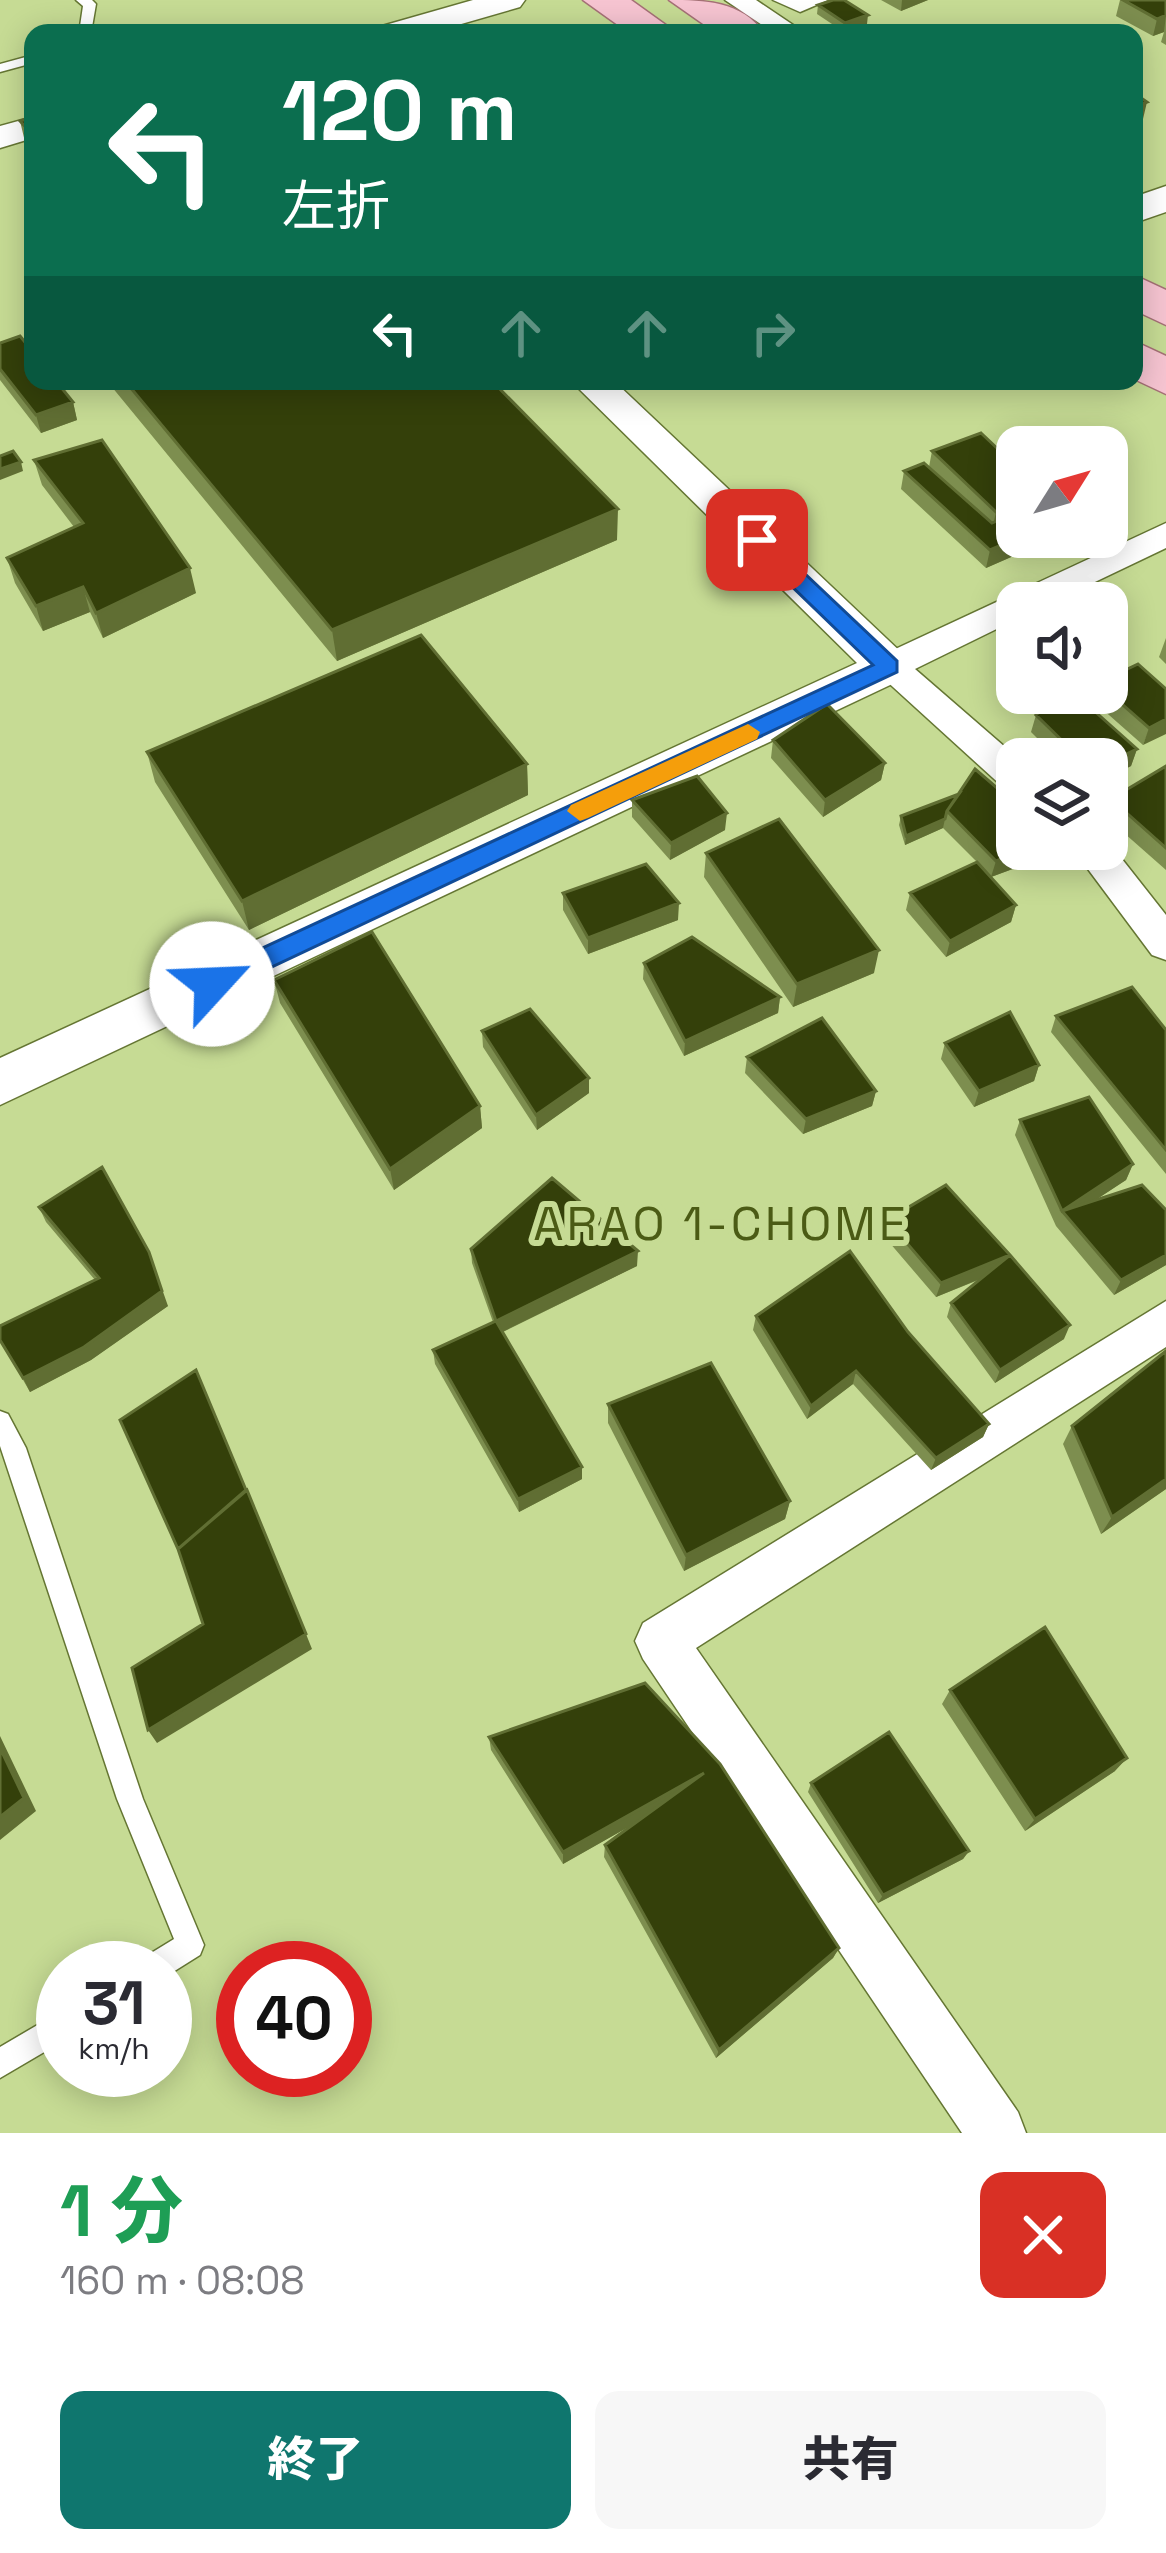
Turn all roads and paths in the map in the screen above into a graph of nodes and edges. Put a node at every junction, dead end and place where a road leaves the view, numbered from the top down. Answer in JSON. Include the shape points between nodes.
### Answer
{"nodes":[{"id":1,"x":509,"y":0,"type":"edge"},
{"id":2,"x":603,"y":0,"type":"edge"},
{"id":3,"x":688,"y":0,"type":"edge"},
{"id":4,"x":738,"y":0,"type":"edge"},
{"id":5,"x":786,"y":0,"type":"edge"},
{"id":6,"x":814,"y":0,"type":"edge"},
{"id":7,"x":425,"y":24,"type":"edge"},
{"id":8,"x":642,"y":24,"type":"edge"},
{"id":9,"x":729,"y":24,"type":"edge"},
{"id":10,"x":777,"y":24,"type":"edge"},
{"id":11,"x":600,"y":390,"type":"edge"},
{"id":12,"x":1166,"y":534,"type":"edge"},
{"id":13,"x":1065,"y":582,"type":"edge"},
{"id":14,"x":996,"y":615,"type":"edge"},
{"id":15,"x":889,"y":667,"type":"junction"},
{"id":16,"x":996,"y":760,"type":"edge"},
{"id":17,"x":1108,"y":870,"type":"edge"},
{"id":18,"x":1166,"y":944,"type":"edge"},
{"id":19,"x":0,"y":1083,"type":"edge"},
{"id":20,"x":1166,"y":1322,"type":"edge"},
{"id":21,"x":0,"y":1422,"type":"edge"},
{"id":22,"x":188,"y":1941,"type":"edge"},
{"id":23,"x":36,"y":2041,"type":"edge"},
{"id":24,"x":0,"y":2064,"type":"edge"},
{"id":25,"x":997,"y":2133,"type":"edge"}],
"edges":[{"from":1,"to":7,"type":"street"},
{"from":2,"to":8,"type":"main road"},
{"from":3,"to":9,"type":"main road"},
{"from":4,"to":10,"type":"street"},
{"from":5,"to":6,"type":"street"},
{"from":11,"to":15,"type":"street"},
{"from":12,"to":13,"type":"street"},
{"from":14,"to":15,"type":"street"},
{"from":15,"to":16,"type":"street"},
{"from":15,"to":19,"type":"street"},
{"from":17,"to":18,"type":"street"},
{"from":20,"to":25,"type":"street","via":[[661,1641]]},
{"from":21,"to":22,"type":"lane","via":[[130,1799]]},
{"from":23,"to":24,"type":"lane"}]}
